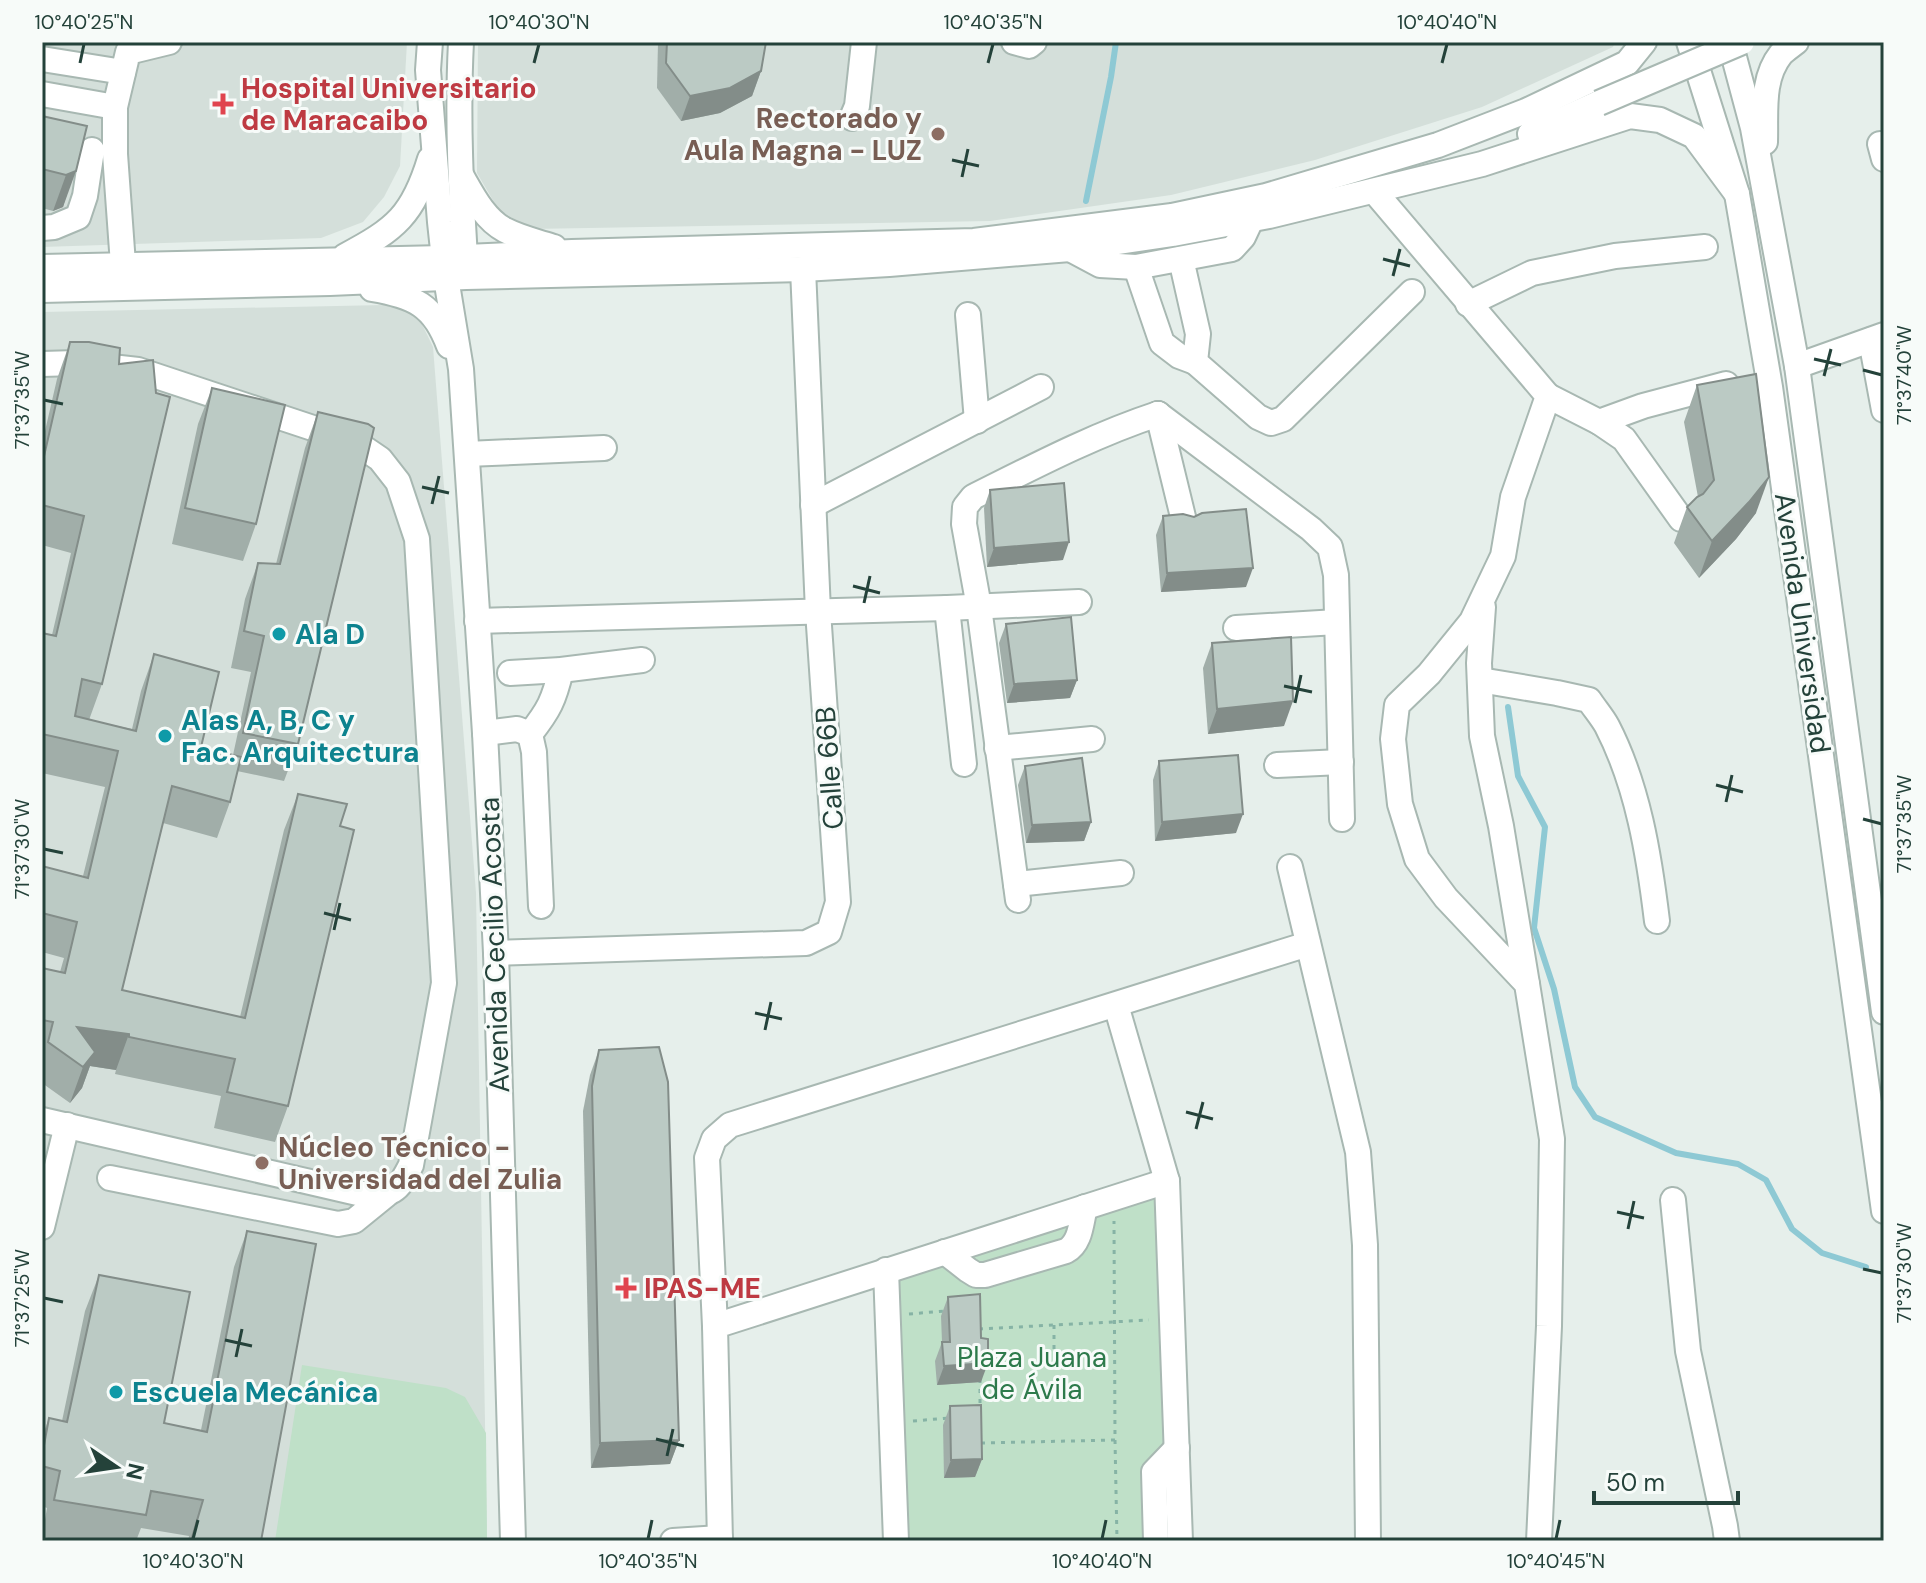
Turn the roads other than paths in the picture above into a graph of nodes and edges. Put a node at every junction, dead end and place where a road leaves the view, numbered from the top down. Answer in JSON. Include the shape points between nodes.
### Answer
{"nodes":[{"id":1,"x":169,"y":42,"type":"edge"},
{"id":2,"x":430,"y":42,"type":"edge"},
{"id":3,"x":461,"y":42,"type":"edge"},
{"id":4,"x":864,"y":42,"type":"edge"},
{"id":5,"x":1014,"y":42,"type":"edge"},
{"id":6,"x":1034,"y":42,"type":"edge"},
{"id":7,"x":1644,"y":42,"type":"edge"},
{"id":8,"x":1689,"y":42,"type":"edge"},
{"id":9,"x":1730,"y":42,"type":"edge"},
{"id":10,"x":1742,"y":42,"type":"edge"},
{"id":11,"x":1796,"y":42,"type":"edge"},
{"id":12,"x":124,"y":55,"type":"edge"},
{"id":13,"x":42,"y":59,"type":"edge"},
{"id":14,"x":42,"y":94,"type":"edge"},
{"id":15,"x":115,"y":107,"type":"junction"},
{"id":16,"x":852,"y":118,"type":"dead end"},
{"id":17,"x":67,"y":142,"type":"edge"},
{"id":18,"x":434,"y":145,"type":"junction"},
{"id":19,"x":104,"y":152,"type":"junction"},
{"id":20,"x":460,"y":172,"type":"junction"},
{"id":21,"x":1374,"y":191,"type":"junction"},
{"id":22,"x":1764,"y":192,"type":"junction"},
{"id":23,"x":1737,"y":194,"type":"junction"},
{"id":24,"x":1262,"y":211,"type":"junction"},
{"id":25,"x":42,"y":228,"type":"edge"},
{"id":26,"x":1705,"y":247,"type":"dead end"},
{"id":27,"x":1070,"y":249,"type":"junction"},
{"id":28,"x":572,"y":252,"type":"junction"},
{"id":29,"x":340,"y":259,"type":"junction"},
{"id":30,"x":1181,"y":259,"type":"junction"},
{"id":31,"x":42,"y":267,"type":"edge"},
{"id":32,"x":455,"y":267,"type":"junction"},
{"id":33,"x":1136,"y":267,"type":"junction"},
{"id":34,"x":803,"y":269,"type":"junction"},
{"id":35,"x":124,"y":277,"type":"junction"},
{"id":36,"x":330,"y":283,"type":"junction"},
{"id":37,"x":42,"y":290,"type":"edge"},
{"id":38,"x":1412,"y":292,"type":"dead end"},
{"id":39,"x":1468,"y":304,"type":"junction"},
{"id":40,"x":968,"y":315,"type":"dead end"},
{"id":41,"x":1877,"y":338,"type":"edge"},
{"id":42,"x":460,"y":360,"type":"junction"},
{"id":43,"x":1195,"y":362,"type":"junction"},
{"id":44,"x":42,"y":364,"type":"edge"},
{"id":45,"x":1797,"y":366,"type":"junction"},
{"id":46,"x":1768,"y":372,"type":"junction"},
{"id":47,"x":1041,"y":387,"type":"dead end"},
{"id":48,"x":1548,"y":396,"type":"junction"},
{"id":49,"x":1884,"y":410,"type":"edge"},
{"id":50,"x":1158,"y":414,"type":"junction"},
{"id":51,"x":977,"y":421,"type":"junction"},
{"id":52,"x":1599,"y":422,"type":"junction"},
{"id":53,"x":604,"y":448,"type":"dead end"},
{"id":54,"x":467,"y":454,"type":"junction"},
{"id":55,"x":813,"y":505,"type":"junction"},
{"id":56,"x":1681,"y":519,"type":"dead end"},
{"id":57,"x":1184,"y":521,"type":"edge"},
{"id":58,"x":1484,"y":596,"type":"junction"},
{"id":59,"x":1079,"y":602,"type":"dead end"},
{"id":60,"x":979,"y":607,"type":"junction"},
{"id":61,"x":947,"y":608,"type":"junction"},
{"id":62,"x":818,"y":611,"type":"junction"},
{"id":63,"x":477,"y":621,"type":"junction"},
{"id":64,"x":1337,"y":622,"type":"junction"},
{"id":65,"x":1236,"y":628,"type":"dead end"},
{"id":66,"x":642,"y":660,"type":"dead end"},
{"id":67,"x":561,"y":670,"type":"junction"},
{"id":68,"x":510,"y":673,"type":"dead end"},
{"id":69,"x":1480,"y":680,"type":"junction"},
{"id":70,"x":485,"y":733,"type":"junction"},
{"id":71,"x":530,"y":734,"type":"junction"},
{"id":72,"x":1092,"y":739,"type":"dead end"},
{"id":73,"x":997,"y":748,"type":"junction"},
{"id":74,"x":1341,"y":762,"type":"junction"},
{"id":75,"x":964,"y":764,"type":"dead end"},
{"id":76,"x":1277,"y":765,"type":"dead end"},
{"id":77,"x":1342,"y":819,"type":"dead end"},
{"id":78,"x":1290,"y":867,"type":"dead end"},
{"id":79,"x":1121,"y":873,"type":"dead end"},
{"id":80,"x":541,"y":906,"type":"dead end"},
{"id":81,"x":1657,"y":921,"type":"dead end"},
{"id":82,"x":1308,"y":944,"type":"junction"},
{"id":83,"x":496,"y":953,"type":"junction"},
{"id":84,"x":1527,"y":984,"type":"junction"},
{"id":85,"x":1116,"y":1005,"type":"junction"},
{"id":86,"x":1884,"y":1012,"type":"edge"},
{"id":87,"x":1872,"y":1033,"type":"edge"},
{"id":88,"x":42,"y":1120,"type":"edge"},
{"id":89,"x":67,"y":1125,"type":"junction"},
{"id":90,"x":110,"y":1178,"type":"dead end"},
{"id":91,"x":1167,"y":1181,"type":"junction"},
{"id":92,"x":386,"y":1195,"type":"junction"},
{"id":93,"x":1673,"y":1200,"type":"dead end"},
{"id":94,"x":1085,"y":1207,"type":"junction"},
{"id":95,"x":1884,"y":1211,"type":"edge"},
{"id":96,"x":42,"y":1227,"type":"edge"},
{"id":97,"x":945,"y":1252,"type":"junction"},
{"id":98,"x":886,"y":1270,"type":"junction"},
{"id":99,"x":715,"y":1326,"type":"junction"},
{"id":100,"x":1177,"y":1448,"type":"junction"},
{"id":101,"x":720,"y":1539,"type":"edge"},
{"id":102,"x":513,"y":1541,"type":"edge"},
{"id":103,"x":673,"y":1541,"type":"edge"},
{"id":104,"x":896,"y":1541,"type":"edge"},
{"id":105,"x":1156,"y":1541,"type":"edge"},
{"id":106,"x":1180,"y":1541,"type":"edge"},
{"id":107,"x":1368,"y":1541,"type":"edge"},
{"id":108,"x":1539,"y":1541,"type":"edge"},
{"id":109,"x":1727,"y":1541,"type":"edge"}],
"edges":[{"from":1,"to":12,"type":"street"},
{"from":2,"to":18,"type":"street","name":"Avenida Cecilio Acosta"},
{"from":3,"to":20,"type":"street","name":"Avenida Cecilio Acosta"},
{"from":4,"to":16,"type":"street"},
{"from":5,"to":6,"type":"street"},
{"from":7,"to":24,"type":"street","via":[[1627,63],[1526,111]]},
{"from":8,"to":23,"type":"street","name":"Avenida Universidad"},
{"from":9,"to":22,"type":"street","name":"Avenida Universidad"},
{"from":10,"to":24,"type":"street","bridge":true,"via":[[1525,137]]},
{"from":11,"to":22,"type":"street","via":[[1781,53],[1769,76]]},
{"from":12,"to":13,"type":"street"},
{"from":12,"to":15,"type":"street"},
{"from":14,"to":15,"type":"street"},
{"from":15,"to":19,"type":"street"},
{"from":17,"to":19,"type":"street"},
{"from":18,"to":29,"type":"street","via":[[422,185],[400,220]]},
{"from":18,"to":32,"type":"street","name":"Avenida Cecilio Acosta"},
{"from":19,"to":25,"type":"street","via":[[78,217]]},
{"from":19,"to":35,"type":"street"},
{"from":20,"to":28,"type":"street","via":[[495,223]]},
{"from":20,"to":32,"type":"street","name":"Avenida Cecilio Acosta"},
{"from":21,"to":23,"type":"street","via":[[1482,164],[1630,116],[1660,120],[1694,136]]},
{"from":21,"to":24,"type":"street"},
{"from":21,"to":39,"type":"street"},
{"from":22,"to":45,"type":"street","name":"Avenida Universidad"},
{"from":23,"to":46,"type":"street","name":"Avenida Universidad"},
{"from":24,"to":27,"type":"street","via":[[1173,234]]},
{"from":24,"to":28,"type":"street","via":[[1172,216],[974,241]]},
{"from":24,"to":30,"type":"street","via":[[1232,249]]},
{"from":26,"to":39,"type":"street","via":[[1615,256],[1532,273]]},
{"from":27,"to":33,"type":"street","via":[[1100,265]]},
{"from":27,"to":34,"type":"street"},
{"from":28,"to":32,"type":"street"},
{"from":29,"to":32,"type":"street"},
{"from":29,"to":35,"type":"street"},
{"from":30,"to":33,"type":"street"},
{"from":30,"to":43,"type":"street","via":[[1198,334]]},
{"from":31,"to":35,"type":"street"},
{"from":32,"to":34,"type":"street"},
{"from":32,"to":36,"type":"street"},
{"from":32,"to":42,"type":"street","name":"Avenida Cecilio Acosta"},
{"from":33,"to":43,"type":"street","via":[[1162,343]]},
{"from":34,"to":55,"type":"street","name":"Calle 66B"},
{"from":35,"to":36,"type":"street"},
{"from":35,"to":37,"type":"street"},
{"from":36,"to":42,"type":"street","via":[[416,301],[434,315]]},
{"from":38,"to":43,"type":"street","via":[[1283,419],[1271,423]]},
{"from":39,"to":48,"type":"street"},
{"from":40,"to":51,"type":"street"},
{"from":41,"to":45,"type":"street"},
{"from":41,"to":49,"type":"street"},
{"from":42,"to":54,"type":"street","name":"Avenida Cecilio Acosta"},
{"from":44,"to":92,"type":"street","via":[[138,370],[355,442],[380,459],[398,482],[417,539],[444,983],[411,1165],[401,1184]]},
{"from":45,"to":86,"type":"street","name":"Avenida Universidad"},
{"from":46,"to":52,"type":"street"},
{"from":46,"to":87,"type":"street","name":"Avenida Universidad"},
{"from":47,"to":51,"type":"street"},
{"from":48,"to":52,"type":"street"},
{"from":48,"to":58,"type":"street","via":[[1513,497],[1503,556]]},
{"from":50,"to":57,"type":"street"},
{"from":50,"to":60,"type":"street","via":[[973,497],[965,507],[964,524]]},
{"from":50,"to":64,"type":"street","via":[[1330,547]]},
{"from":51,"to":55,"type":"street"},
{"from":52,"to":56,"type":"street","via":[[1624,439]]},
{"from":53,"to":54,"type":"street"},
{"from":54,"to":63,"type":"street","name":"Avenida Cecilio Acosta"},
{"from":55,"to":62,"type":"street","name":"Calle 66B"},
{"from":58,"to":69,"type":"street"},
{"from":58,"to":84,"type":"street","via":[[1472,621],[1397,705],[1393,739],[1400,804],[1417,859]]},
{"from":59,"to":60,"type":"street"},
{"from":60,"to":61,"type":"street"},
{"from":60,"to":73,"type":"street"},
{"from":61,"to":62,"type":"street"},
{"from":61,"to":75,"type":"street"},
{"from":62,"to":63,"type":"street"},
{"from":62,"to":83,"type":"street","name":"Calle 66B","via":[[838,902],[829,932],[806,943]]},
{"from":63,"to":70,"type":"street","name":"Avenida Cecilio Acosta"},
{"from":64,"to":65,"type":"street"},
{"from":64,"to":74,"type":"street"},
{"from":66,"to":67,"type":"street"},
{"from":67,"to":68,"type":"street"},
{"from":67,"to":71,"type":"street","via":[[547,713]]},
{"from":69,"to":81,"type":"street","via":[[1589,700],[1627,774],[1650,861]]},
{"from":69,"to":84,"type":"street","via":[[1482,736]]},
{"from":70,"to":71,"type":"street","via":[[517,729]]},
{"from":70,"to":83,"type":"street","name":"Avenida Cecilio Acosta"},
{"from":71,"to":80,"type":"street"},
{"from":72,"to":73,"type":"street"},
{"from":73,"to":79,"type":"street","via":[[1017,892]]},
{"from":74,"to":76,"type":"street"},
{"from":74,"to":77,"type":"street"},
{"from":78,"to":82,"type":"street"},
{"from":82,"to":85,"type":"street"},
{"from":82,"to":107,"type":"street","via":[[1358,1152],[1365,1245]]},
{"from":83,"to":102,"type":"street","name":"Avenida Cecilio Acosta"},
{"from":84,"to":108,"type":"street","via":[[1552,1139]]},
{"from":85,"to":91,"type":"street"},
{"from":85,"to":99,"type":"street","via":[[730,1125],[714,1139],[707,1158]]},
{"from":87,"to":95,"type":"street","name":"Avenida Universidad"},
{"from":88,"to":89,"type":"street"},
{"from":89,"to":92,"type":"street","via":[[362,1194]]},
{"from":89,"to":96,"type":"street"},
{"from":90,"to":92,"type":"street","via":[[338,1224],[354,1221]]},
{"from":91,"to":94,"type":"street"},
{"from":91,"to":100,"type":"street"},
{"from":93,"to":109,"type":"street","via":[[1688,1351]]},
{"from":94,"to":97,"type":"street"},
{"from":94,"to":97,"type":"street","via":[[1077,1238],[1066,1251],[985,1275],[976,1275]]},
{"from":97,"to":98,"type":"street"},
{"from":98,"to":99,"type":"street"},
{"from":98,"to":104,"type":"street"},
{"from":99,"to":101,"type":"street"},
{"from":100,"to":105,"type":"street","via":[[1154,1472]]},
{"from":100,"to":106,"type":"street"},
{"from":101,"to":103,"type":"street"}]}
